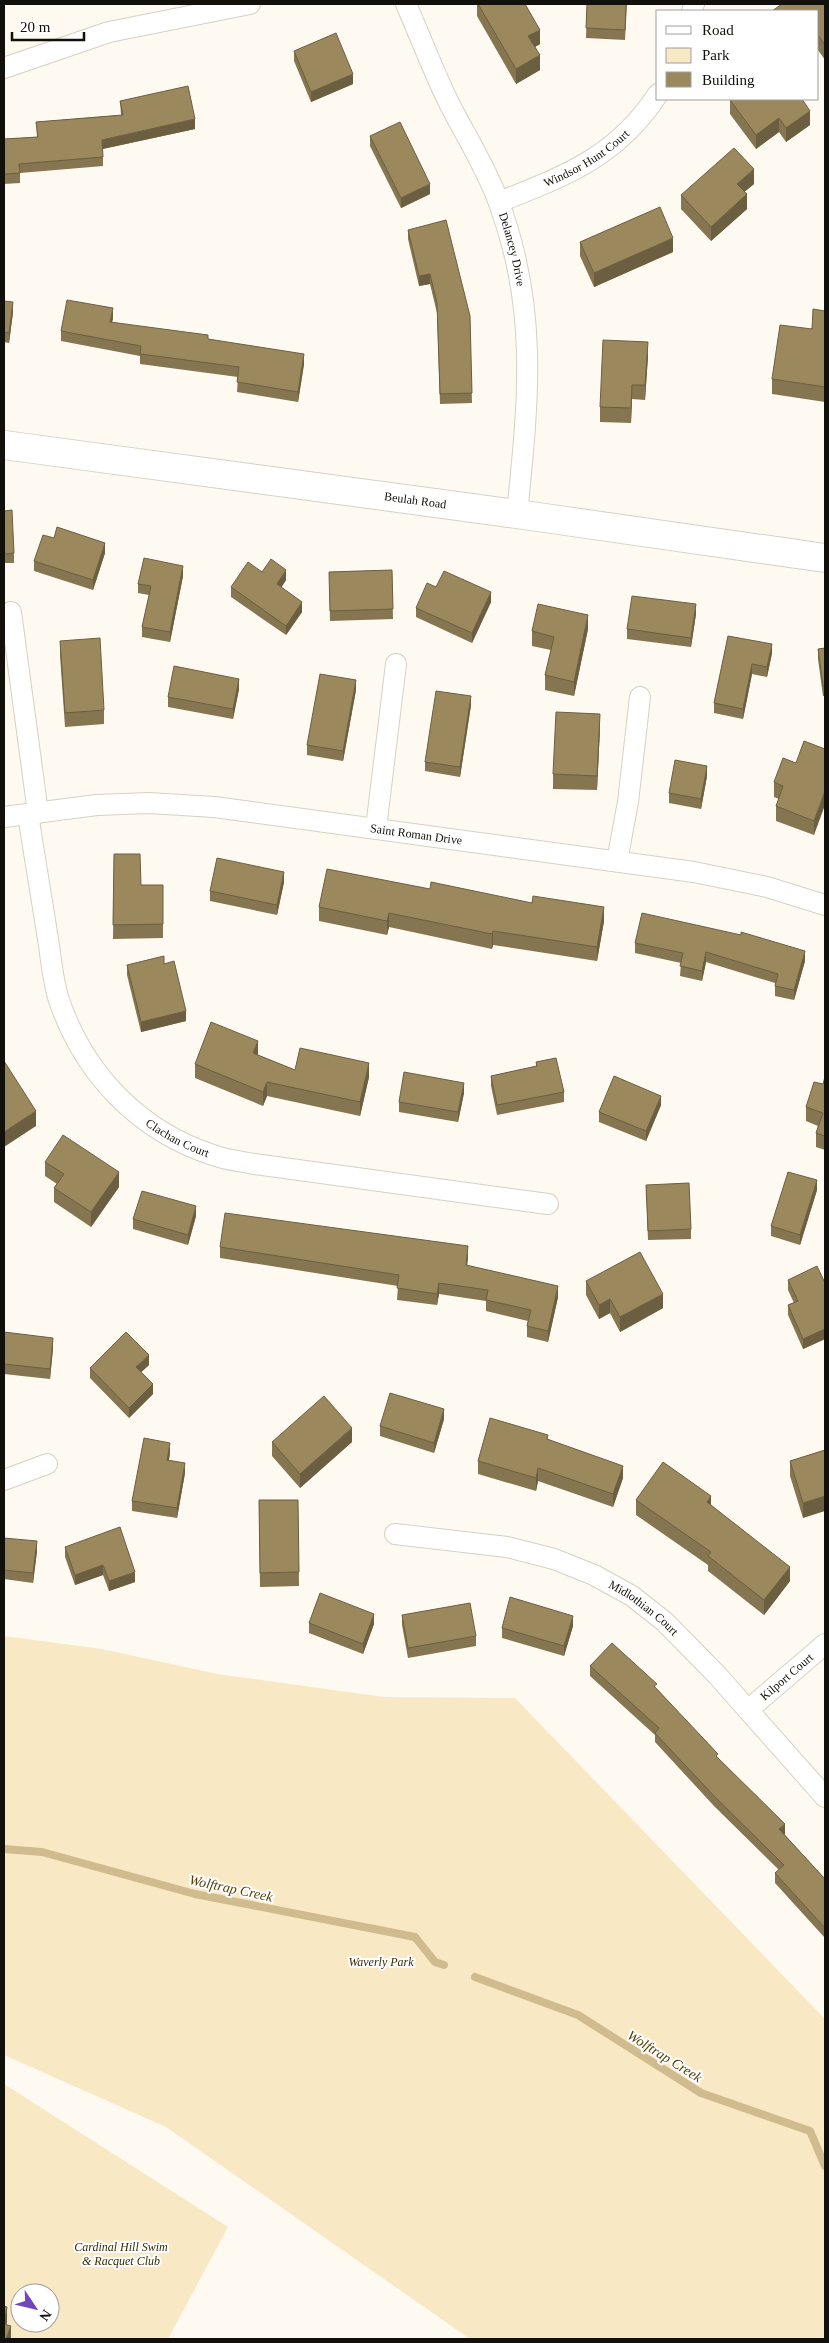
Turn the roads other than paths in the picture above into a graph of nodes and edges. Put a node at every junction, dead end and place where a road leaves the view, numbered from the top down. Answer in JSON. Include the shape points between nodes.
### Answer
{"nodes":[{"id":1,"x":250,"y":4,"type":"edge"},
{"id":2,"x":406,"y":4,"type":"edge"},
{"id":3,"x":4,"y":68,"type":"edge"},
{"id":4,"x":656,"y":97,"type":"edge"},
{"id":5,"x":499,"y":202,"type":"junction"},
{"id":6,"x":4,"y":445,"type":"edge"},
{"id":7,"x":516,"y":514,"type":"junction"},
{"id":8,"x":825,"y":558,"type":"edge"},
{"id":9,"x":11,"y":612,"type":"dead end"},
{"id":10,"x":396,"y":664,"type":"dead end"},
{"id":11,"x":640,"y":697,"type":"dead end"},
{"id":12,"x":33,"y":813,"type":"junction"},
{"id":13,"x":4,"y":817,"type":"edge"},
{"id":14,"x":376,"y":828,"type":"junction"},
{"id":15,"x":617,"y":861,"type":"junction"},
{"id":16,"x":825,"y":905,"type":"edge"},
{"id":17,"x":548,"y":1204,"type":"dead end"},
{"id":18,"x":47,"y":1464,"type":"dead end"},
{"id":19,"x":4,"y":1480,"type":"edge"},
{"id":20,"x":395,"y":1534,"type":"dead end"},
{"id":21,"x":825,"y":1644,"type":"edge"},
{"id":22,"x":748,"y":1710,"type":"junction"},
{"id":23,"x":825,"y":1797,"type":"edge"}],
"edges":[{"from":1,"to":3,"type":"street","via":[[109,32]]},
{"from":2,"to":5,"type":"street","name":"Delancey Drive","via":[[448,100]]},
{"from":4,"to":5,"type":"street","name":"Windsor Hunt Court","via":[[624,136],[595,159],[566,176]]},
{"from":5,"to":7,"type":"street","name":"Delancey Drive","via":[[518,270],[528,342],[528,404]]},
{"from":6,"to":7,"type":"main road","name":"Beulah Road"},
{"from":7,"to":8,"type":"main road","name":"Beulah Road"},
{"from":9,"to":12,"type":"street","name":"Clachan Court"},
{"from":10,"to":14,"type":"street"},
{"from":11,"to":15,"type":"street","via":[[628,802]]},
{"from":12,"to":13,"type":"street","name":"Saint Roman Drive"},
{"from":12,"to":14,"type":"street","name":"Saint Roman Drive","via":[[149,803],[214,807]]},
{"from":12,"to":17,"type":"street","name":"Clachan Court","via":[[59,999],[73,1036],[93,1069],[118,1098],[148,1123],[180,1142],[214,1156]]},
{"from":14,"to":15,"type":"street","name":"Saint Roman Drive"},
{"from":15,"to":16,"type":"street","name":"Saint Roman Drive","via":[[767,887]]},
{"from":18,"to":19,"type":"street"},
{"from":20,"to":22,"type":"street","name":"Midlothian Court","via":[[507,1547],[554,1559],[594,1575],[632,1596],[665,1622]]},
{"from":21,"to":22,"type":"street","name":"Kilport Court"},
{"from":22,"to":23,"type":"street","name":"Midlothian Court"}]}
